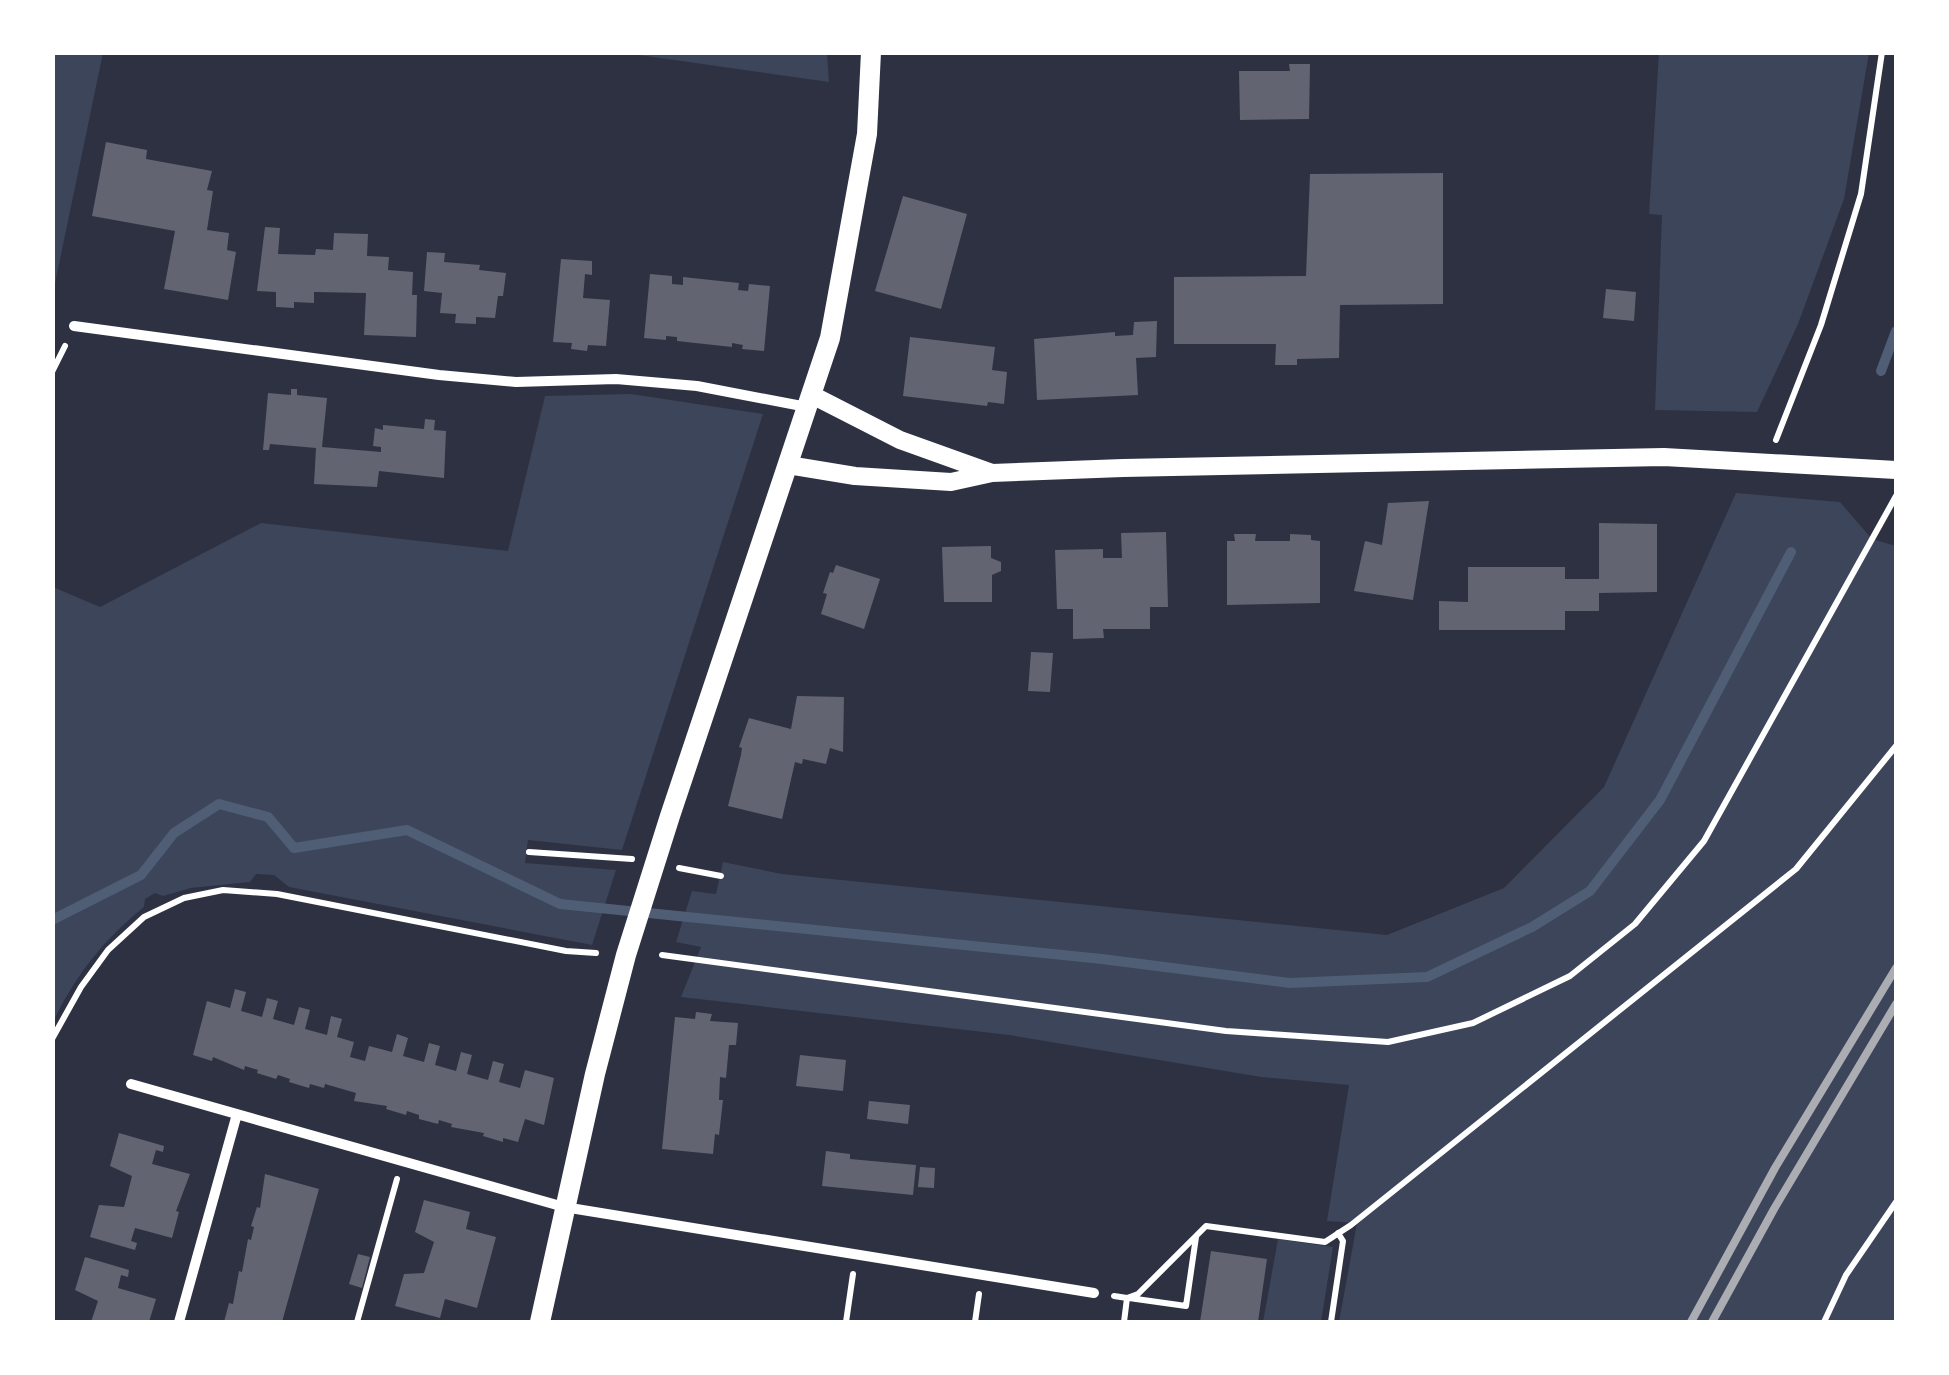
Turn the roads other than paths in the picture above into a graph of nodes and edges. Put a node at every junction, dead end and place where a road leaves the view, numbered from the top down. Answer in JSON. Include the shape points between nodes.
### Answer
{"nodes":[{"id":1,"x":871,"y":52,"type":"edge"},
{"id":2,"x":74,"y":326,"type":"dead end"},
{"id":3,"x":810,"y":401,"type":"junction"},
{"id":4,"x":788,"y":465,"type":"junction"},
{"id":5,"x":1896,"y":470,"type":"edge"},
{"id":6,"x":992,"y":473,"type":"junction"},
{"id":7,"x":131,"y":1084,"type":"dead end"},
{"id":8,"x":236,"y":1114,"type":"junction"},
{"id":9,"x":564,"y":1207,"type":"junction"},
{"id":10,"x":1094,"y":1293,"type":"dead end"},
{"id":11,"x":179,"y":1322,"type":"edge"},
{"id":12,"x":540,"y":1322,"type":"edge"}],
"edges":[{"from":1,"to":3,"type":"main road","via":[[863,159],[830,338]]},
{"from":2,"to":3,"type":"street","via":[[516,382],[616,379]]},
{"from":3,"to":4,"type":"main road"},
{"from":3,"to":6,"type":"street"},
{"from":4,"to":6,"type":"street","via":[[951,482]]},
{"from":4,"to":9,"type":"main road","via":[[631,941]]},
{"from":5,"to":6,"type":"street","via":[[1608,458]]},
{"from":7,"to":8,"type":"street"},
{"from":8,"to":9,"type":"street"},
{"from":8,"to":11,"type":"street"},
{"from":9,"to":10,"type":"street"},
{"from":9,"to":12,"type":"main road"}]}
